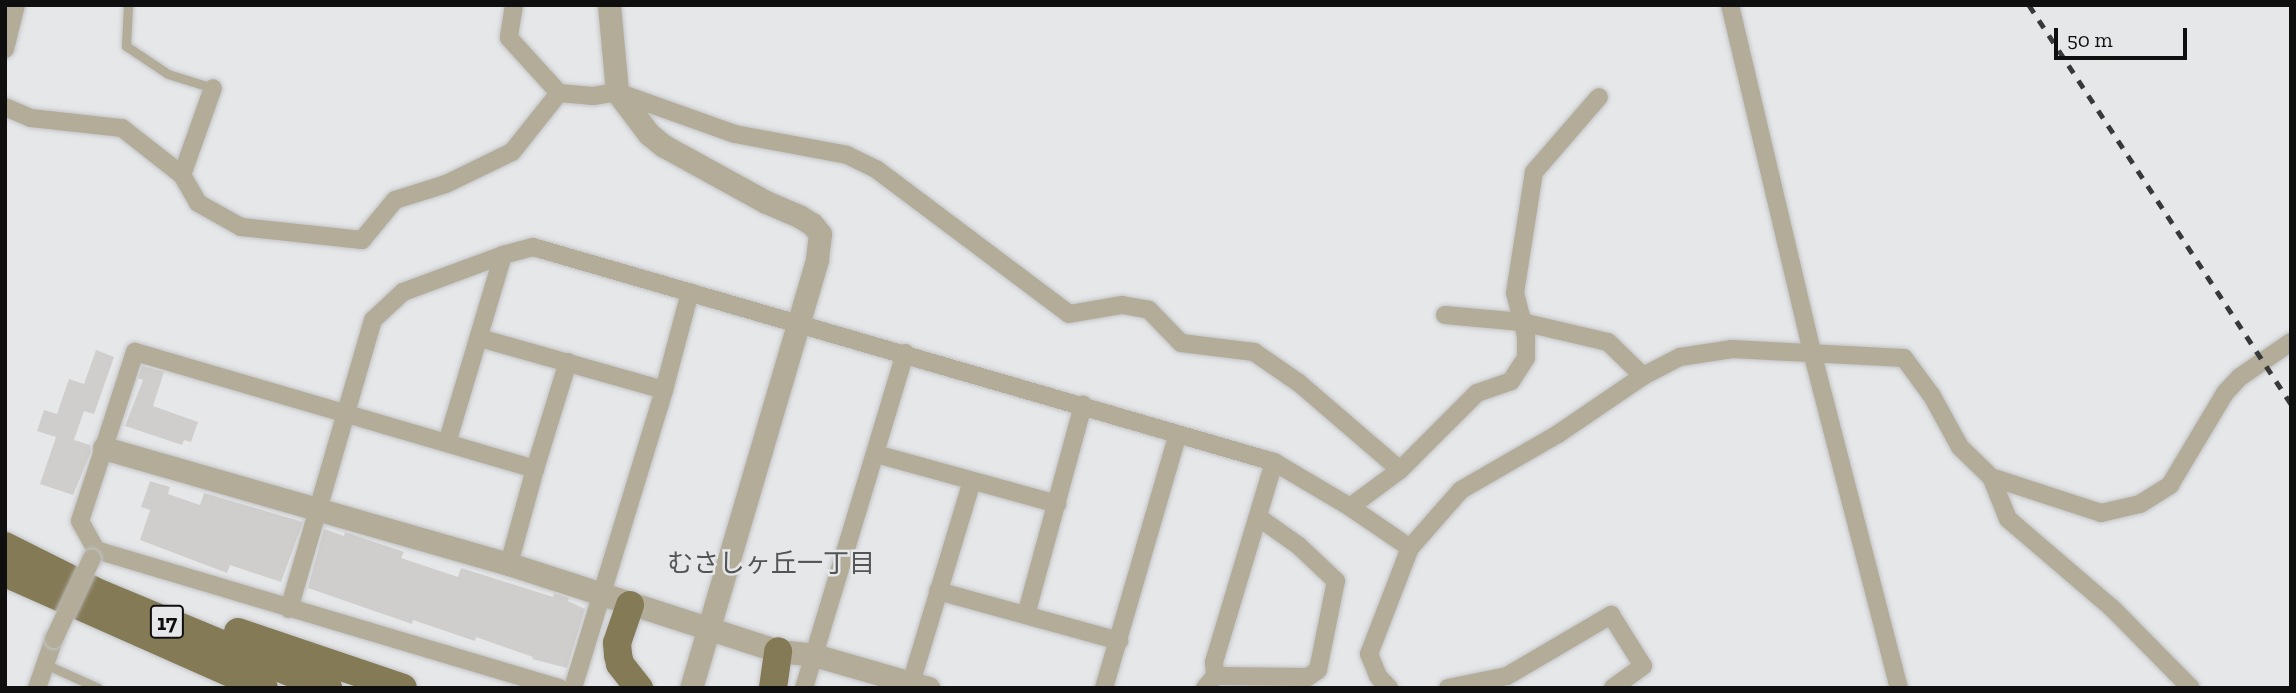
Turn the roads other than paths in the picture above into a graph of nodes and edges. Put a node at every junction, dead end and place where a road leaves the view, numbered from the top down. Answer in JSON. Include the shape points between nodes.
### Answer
{"nodes":[{"id":1,"x":16,"y":5,"type":"edge"},
{"id":2,"x":128,"y":5,"type":"edge"},
{"id":3,"x":514,"y":5,"type":"edge"},
{"id":4,"x":610,"y":5,"type":"edge"},
{"id":5,"x":1730,"y":5,"type":"edge"},
{"id":6,"x":5,"y":49,"type":"edge"},
{"id":7,"x":213,"y":88,"type":"joint"},
{"id":8,"x":617,"y":92,"type":"junction"},
{"id":9,"x":559,"y":93,"type":"junction"},
{"id":10,"x":1599,"y":97,"type":"dead end"},
{"id":11,"x":5,"y":107,"type":"edge"},
{"id":12,"x":182,"y":175,"type":"junction"},
{"id":13,"x":503,"y":255,"type":"junction"},
{"id":14,"x":691,"y":292,"type":"junction"},
{"id":15,"x":1445,"y":315,"type":"dead end"},
{"id":16,"x":1522,"y":322,"type":"junction"},
{"id":17,"x":798,"y":323,"type":"junction"},
{"id":18,"x":480,"y":338,"type":"junction"},
{"id":19,"x":2291,"y":342,"type":"edge"},
{"id":20,"x":1812,"y":352,"type":"junction"},
{"id":21,"x":905,"y":353,"type":"junction"},
{"id":22,"x":568,"y":362,"type":"junction"},
{"id":23,"x":1643,"y":376,"type":"junction"},
{"id":24,"x":664,"y":390,"type":"junction"},
{"id":25,"x":1083,"y":405,"type":"junction"},
{"id":26,"x":346,"y":412,"type":"junction"},
{"id":27,"x":1177,"y":436,"type":"junction"},
{"id":28,"x":447,"y":443,"type":"junction"},
{"id":29,"x":104,"y":448,"type":"junction"},
{"id":30,"x":876,"y":454,"type":"junction"},
{"id":31,"x":1274,"y":462,"type":"junction"},
{"id":32,"x":535,"y":469,"type":"junction"},
{"id":33,"x":1400,"y":470,"type":"junction"},
{"id":34,"x":1991,"y":477,"type":"junction"},
{"id":35,"x":971,"y":481,"type":"junction"},
{"id":36,"x":1057,"y":504,"type":"junction"},
{"id":37,"x":1350,"y":507,"type":"junction"},
{"id":38,"x":318,"y":510,"type":"junction"},
{"id":39,"x":1258,"y":517,"type":"junction"},
{"id":40,"x":1410,"y":548,"type":"junction"},
{"id":41,"x":94,"y":554,"type":"junction"},
{"id":42,"x":8,"y":561,"type":"edge"},
{"id":43,"x":509,"y":564,"type":"junction"},
{"id":44,"x":938,"y":590,"type":"junction"},
{"id":45,"x":601,"y":593,"type":"junction"},
{"id":46,"x":127,"y":604,"type":"junction"},
{"id":47,"x":631,"y":605,"type":"junction"},
{"id":48,"x":289,"y":609,"type":"junction"},
{"id":49,"x":1026,"y":615,"type":"junction"},
{"id":50,"x":97,"y":617,"type":"junction"},
{"id":51,"x":708,"y":630,"type":"junction"},
{"id":52,"x":1119,"y":641,"type":"junction"},
{"id":53,"x":778,"y":651,"type":"junction"},
{"id":54,"x":814,"y":655,"type":"junction"},
{"id":55,"x":45,"y":664,"type":"junction"},
{"id":56,"x":1210,"y":682,"type":"edge"},
{"id":57,"x":919,"y":685,"type":"edge"},
{"id":58,"x":37,"y":688,"type":"edge"},
{"id":59,"x":98,"y":688,"type":"edge"},
{"id":60,"x":214,"y":688,"type":"edge"},
{"id":61,"x":264,"y":688,"type":"edge"},
{"id":62,"x":328,"y":688,"type":"edge"},
{"id":63,"x":403,"y":688,"type":"edge"},
{"id":64,"x":559,"y":688,"type":"edge"},
{"id":65,"x":573,"y":688,"type":"edge"},
{"id":66,"x":639,"y":688,"type":"edge"},
{"id":67,"x":691,"y":688,"type":"edge"},
{"id":68,"x":773,"y":688,"type":"edge"},
{"id":69,"x":804,"y":688,"type":"edge"},
{"id":70,"x":1104,"y":688,"type":"edge"},
{"id":71,"x":1389,"y":688,"type":"edge"},
{"id":72,"x":1448,"y":688,"type":"edge"},
{"id":73,"x":1613,"y":688,"type":"edge"},
{"id":74,"x":1899,"y":688,"type":"edge"},
{"id":75,"x":2191,"y":688,"type":"edge"}],
"edges":[{"from":1,"to":6,"type":"street"},
{"from":2,"to":7,"type":"lane","via":[[126,46],[168,74]]},
{"from":3,"to":9,"type":"street","via":[[509,38]]},
{"from":4,"to":8,"type":"street"},
{"from":5,"to":20,"type":"street"},
{"from":7,"to":12,"type":"street"},
{"from":8,"to":9,"type":"street","via":[[593,96]]},
{"from":8,"to":17,"type":"street","via":[[664,146],[812,224],[820,234],[821,245]]},
{"from":8,"to":33,"type":"street","via":[[735,134],[847,155],[876,169],[1069,314],[1122,305],[1149,310],[1181,343],[1254,352],[1299,383]]},
{"from":9,"to":12,"type":"street","via":[[512,152],[446,184],[395,200],[362,240],[241,227],[198,203]]},
{"from":10,"to":16,"type":"street","via":[[1534,172],[1515,293]]},
{"from":11,"to":12,"type":"street","via":[[31,118],[122,128]]},
{"from":13,"to":14,"type":"street","via":[[533,247]]},
{"from":13,"to":18,"type":"street"},
{"from":13,"to":26,"type":"street","via":[[403,292],[373,320]]},
{"from":14,"to":17,"type":"street"},
{"from":14,"to":24,"type":"street"},
{"from":15,"to":16,"type":"street"},
{"from":16,"to":23,"type":"street","via":[[1608,342]]},
{"from":16,"to":33,"type":"street","via":[[1526,359],[1511,381],[1477,393]]},
{"from":17,"to":21,"type":"street"},
{"from":17,"to":51,"type":"street"},
{"from":18,"to":22,"type":"street"},
{"from":18,"to":28,"type":"street"},
{"from":19,"to":34,"type":"street","via":[[2225,393],[2170,485],[2140,504],[2101,513]]},
{"from":20,"to":23,"type":"street","via":[[1732,349],[1680,358]]},
{"from":20,"to":34,"type":"street","via":[[1904,358],[1960,447]]},
{"from":20,"to":74,"type":"street"},
{"from":21,"to":25,"type":"street"},
{"from":21,"to":30,"type":"street"},
{"from":22,"to":24,"type":"street"},
{"from":22,"to":32,"type":"street"},
{"from":23,"to":40,"type":"street","via":[[1558,434],[1461,490]]},
{"from":24,"to":45,"type":"street"},
{"from":25,"to":27,"type":"street"},
{"from":25,"to":36,"type":"street"},
{"from":26,"to":28,"type":"street"},
{"from":26,"to":29,"type":"street","via":[[135,352]]},
{"from":26,"to":38,"type":"street"},
{"from":27,"to":31,"type":"street"},
{"from":27,"to":52,"type":"street"},
{"from":28,"to":32,"type":"street"},
{"from":29,"to":38,"type":"street"},
{"from":29,"to":41,"type":"street","via":[[80,521]]},
{"from":30,"to":35,"type":"street"},
{"from":30,"to":54,"type":"street"},
{"from":31,"to":37,"type":"street"},
{"from":31,"to":39,"type":"street"},
{"from":32,"to":43,"type":"street"},
{"from":33,"to":37,"type":"street"},
{"from":34,"to":75,"type":"street","via":[[2008,519],[2112,608]]},
{"from":35,"to":36,"type":"street"},
{"from":35,"to":44,"type":"street"},
{"from":36,"to":49,"type":"street"},
{"from":37,"to":40,"type":"street"},
{"from":38,"to":43,"type":"street"},
{"from":38,"to":48,"type":"street"},
{"from":39,"to":56,"type":"street"},
{"from":39,"to":56,"type":"street","via":[[1299,546],[1336,581],[1318,670],[1308,677]]},
{"from":40,"to":71,"type":"street","via":[[1369,654]]},
{"from":41,"to":48,"type":"street"},
{"from":41,"to":55,"type":"street","bridge":true},
{"from":42,"to":46,"type":"main road","number":"17"},
{"from":42,"to":50,"type":"main road","number":"17"},
{"from":43,"to":45,"type":"street"},
{"from":44,"to":49,"type":"street"},
{"from":44,"to":57,"type":"street"},
{"from":45,"to":47,"type":"street"},
{"from":45,"to":65,"type":"street"},
{"from":46,"to":62,"type":"main road","number":"17"},
{"from":46,"to":63,"type":"main road","via":[[197,618]]},
{"from":47,"to":51,"type":"street"},
{"from":47,"to":66,"type":"main road","via":[[617,643],[618,655]]},
{"from":48,"to":64,"type":"street"},
{"from":49,"to":52,"type":"street"},
{"from":50,"to":60,"type":"main road","via":[[141,651]]},
{"from":50,"to":61,"type":"main road","number":"17"},
{"from":51,"to":53,"type":"street"},
{"from":51,"to":67,"type":"street"},
{"from":52,"to":70,"type":"street"},
{"from":53,"to":54,"type":"street"},
{"from":53,"to":68,"type":"main road"},
{"from":54,"to":57,"type":"street"},
{"from":54,"to":69,"type":"street"},
{"from":55,"to":58,"type":"street"},
{"from":55,"to":59,"type":"lane"},
{"from":72,"to":73,"type":"street","via":[[1507,676],[1611,615],[1643,666]]}]}
